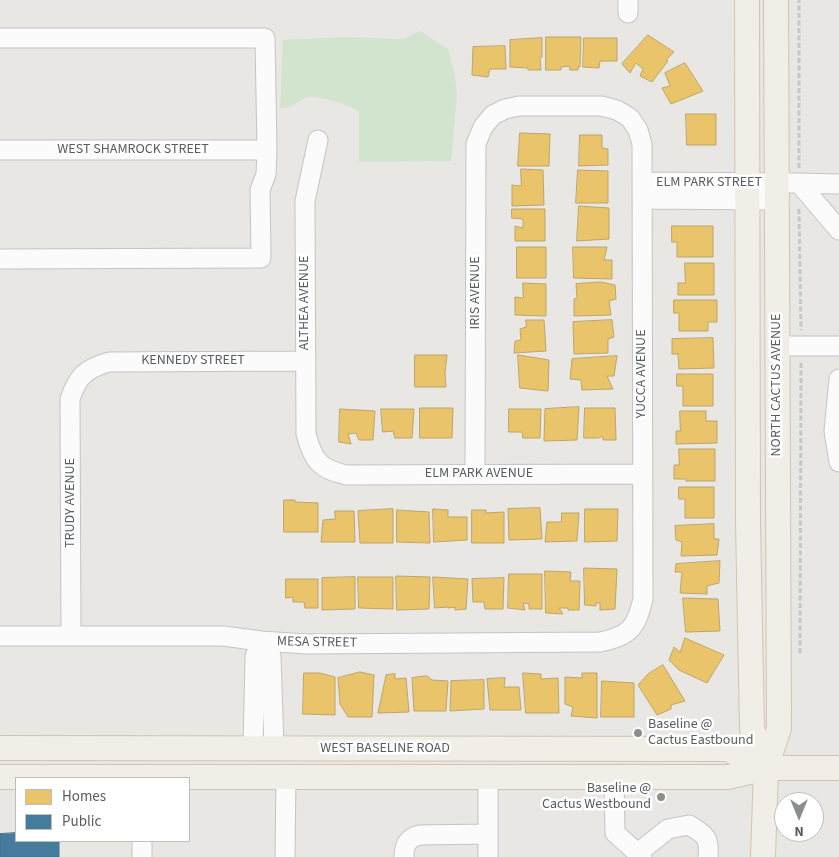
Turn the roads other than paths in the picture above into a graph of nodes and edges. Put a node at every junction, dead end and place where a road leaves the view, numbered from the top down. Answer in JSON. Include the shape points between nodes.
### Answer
{"nodes":[{"id":1,"x":747,"y":0,"type":"edge"},
{"id":2,"x":776,"y":0,"type":"edge"},
{"id":3,"x":0,"y":38,"type":"edge"},
{"id":4,"x":630,"y":118,"type":"joint"},
{"id":5,"x":318,"y":140,"type":"dead end"},
{"id":6,"x":0,"y":150,"type":"edge"},
{"id":7,"x":267,"y":150,"type":"junction"},
{"id":8,"x":839,"y":184,"type":"edge"},
{"id":9,"x":784,"y":189,"type":"junction"},
{"id":10,"x":642,"y":191,"type":"junction"},
{"id":11,"x":748,"y":191,"type":"junction"},
{"id":12,"x":839,"y":230,"type":"edge"},
{"id":13,"x":0,"y":259,"type":"edge"},
{"id":14,"x":777,"y":346,"type":"junction"},
{"id":15,"x":839,"y":346,"type":"edge"},
{"id":16,"x":306,"y":361,"type":"junction"},
{"id":17,"x":83,"y":373,"type":"joint"},
{"id":18,"x":839,"y":379,"type":"edge"},
{"id":19,"x":839,"y":462,"type":"edge"},
{"id":20,"x":319,"y":464,"type":"joint"},
{"id":21,"x":475,"y":474,"type":"junction"},
{"id":22,"x":642,"y":474,"type":"junction"},
{"id":23,"x":631,"y":630,"type":"joint"},
{"id":24,"x":0,"y":636,"type":"edge"},
{"id":25,"x":71,"y":636,"type":"junction"},
{"id":26,"x":261,"y":641,"type":"junction"},
{"id":27,"x":0,"y":748,"type":"edge"},
{"id":28,"x":263,"y":749,"type":"junction"},
{"id":29,"x":766,"y":768,"type":"junction"},
{"id":30,"x":839,"y":768,"type":"edge"},
{"id":31,"x":0,"y":777,"type":"edge"},
{"id":32,"x":15,"y":777,"type":"edge"},
{"id":33,"x":286,"y":777,"type":"junction"},
{"id":34,"x":488,"y":777,"type":"junction"},
{"id":35,"x":614,"y":777,"type":"junction"},
{"id":36,"x":190,"y":778,"type":"edge"},
{"id":37,"x":488,"y":834,"type":"junction"},
{"id":38,"x":142,"y":842,"type":"edge"},
{"id":39,"x":640,"y":855,"type":"edge"},
{"id":40,"x":142,"y":857,"type":"edge"},
{"id":41,"x":285,"y":857,"type":"edge"},
{"id":42,"x":404,"y":857,"type":"edge"},
{"id":43,"x":488,"y":857,"type":"edge"},
{"id":44,"x":708,"y":857,"type":"edge"},
{"id":45,"x":764,"y":857,"type":"edge"}],
"edges":[{"from":1,"to":11,"type":"main road","name":"NORTH CACTUS AVENUE"},
{"from":2,"to":9,"type":"main road","name":"NORTH CACTUS AVENUE"},
{"from":3,"to":7,"type":"street","via":[[265,38]]},
{"from":4,"to":10,"type":"street","name":"YUCCA AVENUE","via":[[642,144]]},
{"from":4,"to":21,"type":"street","name":"IRIS AVENUE","via":[[601,106],[519,106],[492,115],[483,127],[476,144]]},
{"from":5,"to":16,"type":"street","name":"ALTHEA AVENUE","via":[[305,201]]},
{"from":6,"to":7,"type":"street","name":"WEST SHAMROCK STREET"},
{"from":7,"to":13,"type":"street","via":[[266,174],[260,190],[261,258]]},
{"from":8,"to":9,"type":"street","name":"ELM PARK STREET"},
{"from":9,"to":11,"type":"street","name":"ELM PARK STREET"},
{"from":9,"to":12,"type":"street"},
{"from":9,"to":14,"type":"main road","name":"NORTH CACTUS AVENUE"},
{"from":10,"to":11,"type":"street","name":"ELM PARK STREET"},
{"from":10,"to":22,"type":"street","name":"YUCCA AVENUE"},
{"from":11,"to":29,"type":"main road","name":"NORTH CACTUS AVENUE","via":[[752,729]]},
{"from":14,"to":15,"type":"street"},
{"from":14,"to":29,"type":"main road","name":"NORTH CACTUS AVENUE","via":[[779,728]]},
{"from":16,"to":17,"type":"street","name":"KENNEDY STREET","via":[[109,362]]},
{"from":16,"to":20,"type":"street","name":"ALTHEA AVENUE","via":[[306,434],[310,450]]},
{"from":17,"to":25,"type":"street","name":"TRUDY AVENUE","via":[[70,399]]},
{"from":18,"to":19,"type":"street","via":[[834,431]]},
{"from":20,"to":21,"type":"street","name":"ELM PARK AVENUE","via":[[331,472],[346,475]]},
{"from":21,"to":22,"type":"street","name":"ELM PARK AVENUE"},
{"from":22,"to":23,"type":"street","name":"YUCCA AVENUE","via":[[643,599]]},
{"from":23,"to":26,"type":"street","name":"MESA STREET","via":[[617,639],[600,642],[306,644]]},
{"from":24,"to":25,"type":"street","name":"MESA STREET"},
{"from":25,"to":26,"type":"street","name":"MESA STREET","via":[[223,636]]},
{"from":26,"to":28,"type":"street","via":[[272,656]]},
{"from":27,"to":28,"type":"main road","name":"WEST BASELINE ROAD"},
{"from":28,"to":29,"type":"main road","name":"WEST BASELINE ROAD","via":[[727,749]]},
{"from":29,"to":30,"type":"main road","name":"WEST BASELINE ROAD"},
{"from":29,"to":35,"type":"main road","name":"WEST BASELINE ROAD","via":[[728,776]]},
{"from":29,"to":45,"type":"main road","name":"NORTH CACTUS AVENUE"},
{"from":31,"to":32,"type":"main road","name":"WEST BASELINE ROAD"},
{"from":33,"to":34,"type":"main road","name":"WEST BASELINE ROAD"},
{"from":33,"to":36,"type":"main road","name":"WEST BASELINE ROAD"},
{"from":33,"to":41,"type":"street"},
{"from":34,"to":35,"type":"main road","name":"WEST BASELINE ROAD"},
{"from":34,"to":37,"type":"street"},
{"from":35,"to":39,"type":"street","via":[[615,833]]},
{"from":37,"to":42,"type":"street","via":[[420,835],[406,844]]},
{"from":37,"to":43,"type":"street"},
{"from":38,"to":40,"type":"street"},
{"from":39,"to":44,"type":"street","via":[[668,829],[688,825],[703,834],[709,845]]}]}
